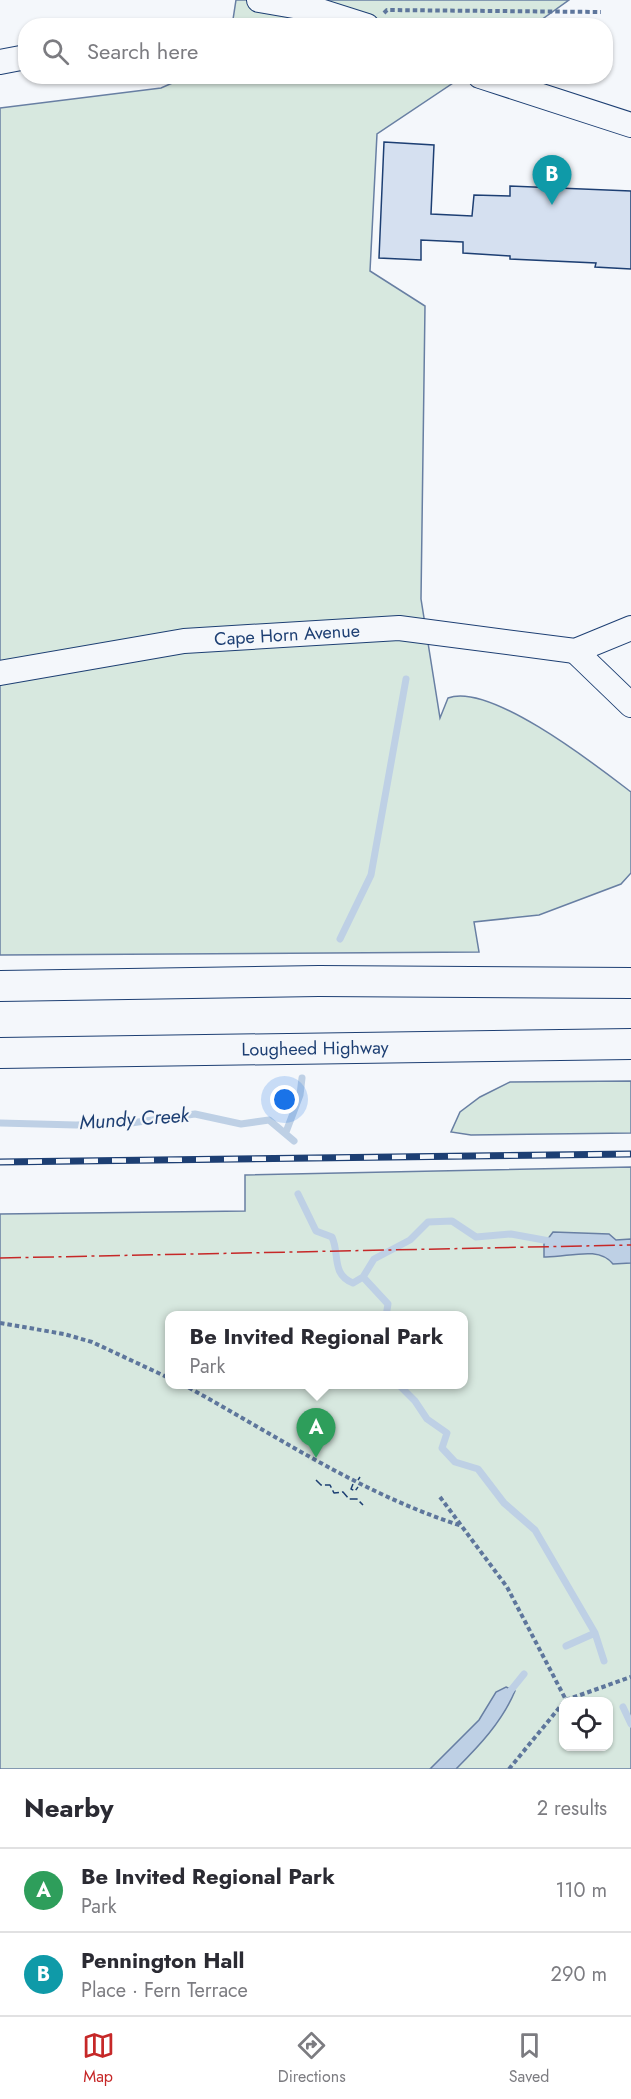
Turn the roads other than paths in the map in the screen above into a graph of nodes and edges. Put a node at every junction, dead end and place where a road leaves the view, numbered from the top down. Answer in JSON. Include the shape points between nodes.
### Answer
{"nodes":[{"id":1,"x":259,"y":0,"type":"edge"},
{"id":2,"x":346,"y":18,"type":"edge"},
{"id":3,"x":18,"y":59,"type":"edge"},
{"id":4,"x":0,"y":62,"type":"edge"},
{"id":5,"x":505,"y":84,"type":"edge"},
{"id":6,"x":631,"y":125,"type":"edge"},
{"id":7,"x":631,"y":628,"type":"edge"},
{"id":8,"x":575,"y":651,"type":"junction"},
{"id":9,"x":0,"y":673,"type":"edge"},
{"id":10,"x":631,"y":705,"type":"edge"},
{"id":11,"x":631,"y":983,"type":"edge"},
{"id":12,"x":0,"y":986,"type":"edge"},
{"id":13,"x":631,"y":1044,"type":"edge"},
{"id":14,"x":0,"y":1053,"type":"edge"}],
"edges":[{"from":1,"to":2,"type":"street"},
{"from":3,"to":4,"type":"street"},
{"from":5,"to":6,"type":"street"},
{"from":7,"to":8,"type":"street"},
{"from":8,"to":9,"type":"street","name":"Cape Horn Avenue","via":[[399,628],[184,641]]},
{"from":8,"to":10,"type":"street"},
{"from":11,"to":12,"type":"main road","via":[[319,981]]},
{"from":13,"to":14,"type":"main road","name":"Lougheed Highway"}]}
